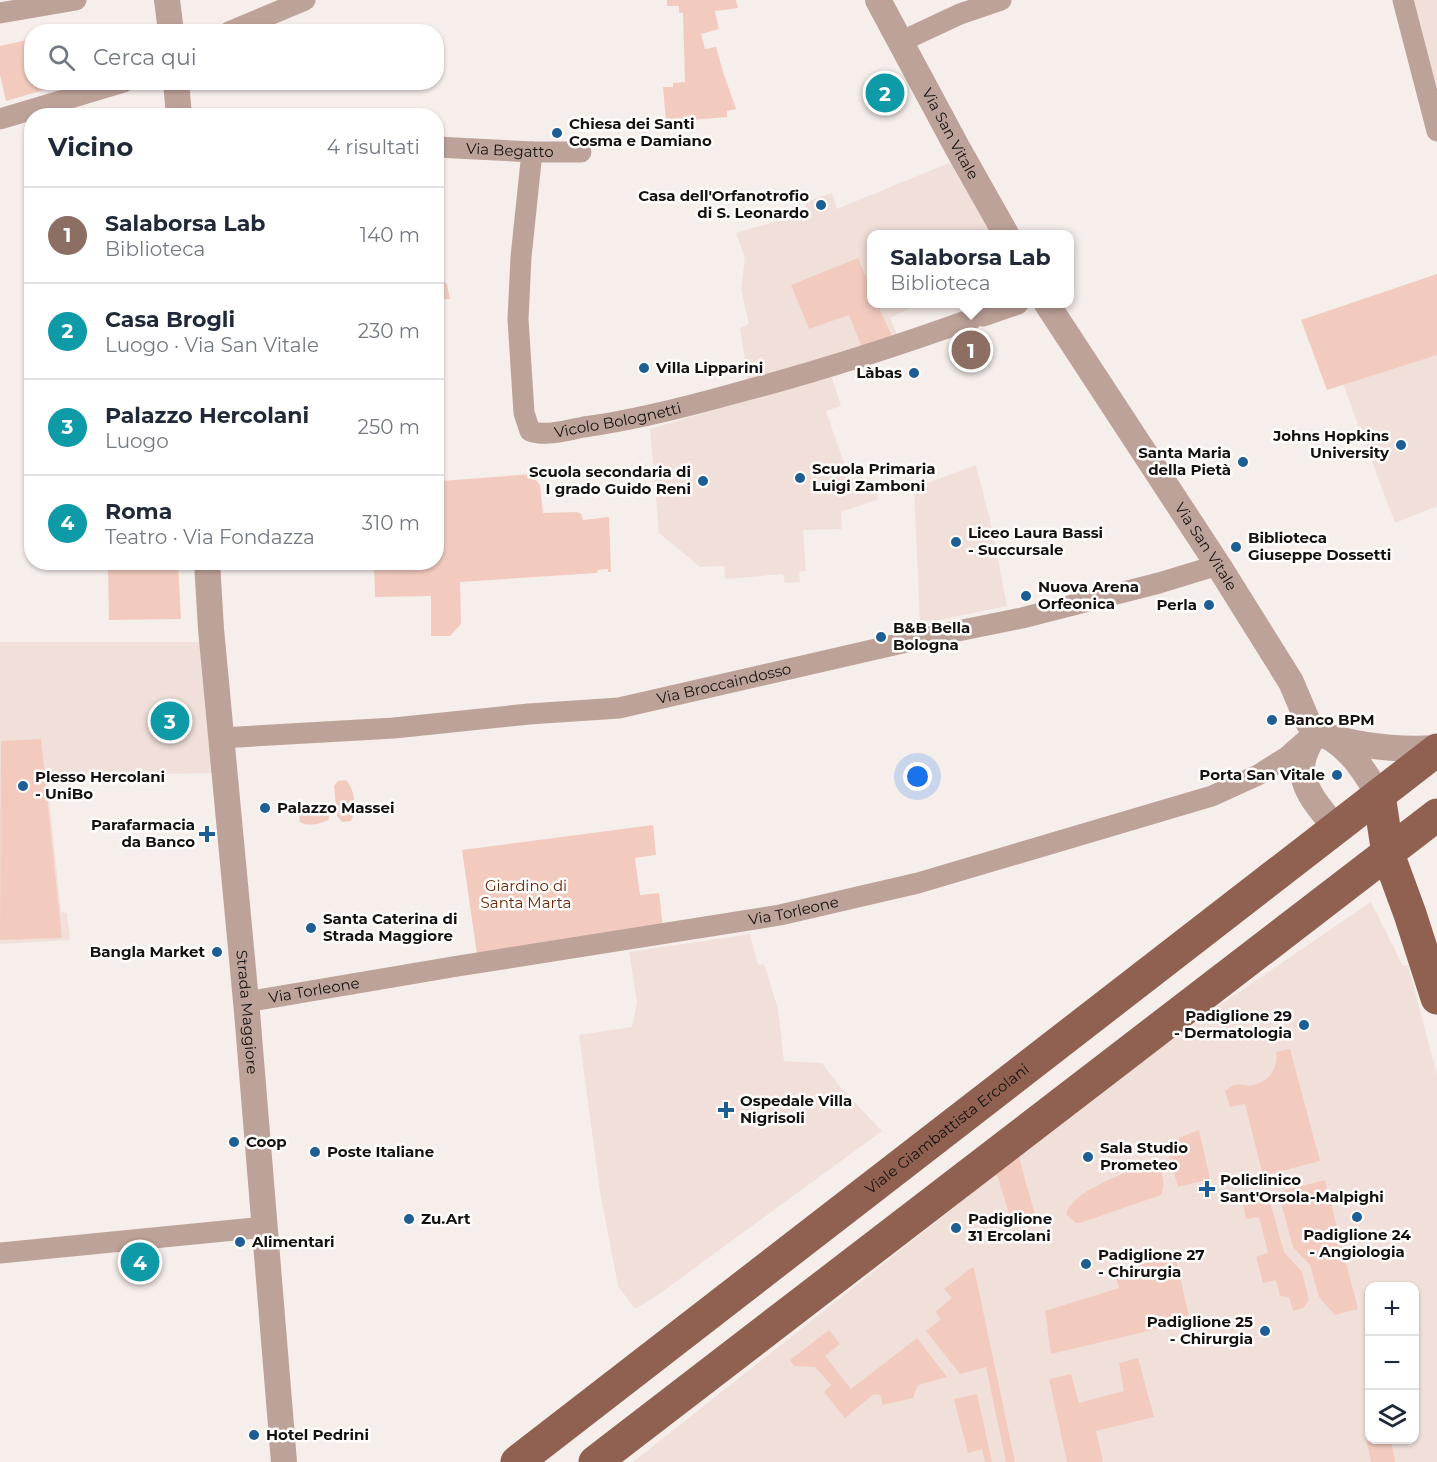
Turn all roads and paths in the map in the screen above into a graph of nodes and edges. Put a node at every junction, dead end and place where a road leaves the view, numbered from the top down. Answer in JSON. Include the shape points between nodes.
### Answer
{"nodes":[{"id":1,"x":76,"y":0,"type":"edge"},
{"id":2,"x":167,"y":0,"type":"edge"},
{"id":3,"x":304,"y":0,"type":"edge"},
{"id":4,"x":878,"y":0,"type":"edge"},
{"id":5,"x":1001,"y":0,"type":"edge"},
{"id":6,"x":1403,"y":0,"type":"edge"},
{"id":7,"x":0,"y":13,"type":"edge"},
{"id":8,"x":170,"y":24,"type":"edge"},
{"id":9,"x":248,"y":24,"type":"edge"},
{"id":10,"x":900,"y":42,"type":"junction"},
{"id":11,"x":97,"y":90,"type":"edge"},
{"id":12,"x":176,"y":90,"type":"edge"},
{"id":13,"x":37,"y":108,"type":"edge"},
{"id":14,"x":178,"y":108,"type":"edge"},
{"id":15,"x":24,"y":112,"type":"edge"},
{"id":16,"x":0,"y":119,"type":"edge"},
{"id":17,"x":1437,"y":131,"type":"edge"},
{"id":18,"x":444,"y":147,"type":"edge"},
{"id":19,"x":532,"y":152,"type":"junction"},
{"id":20,"x":581,"y":152,"type":"dead end"},
{"id":21,"x":1004,"y":230,"type":"edge"},
{"id":22,"x":1005,"y":308,"type":"edge"},
{"id":23,"x":1050,"y":308,"type":"edge"},
{"id":24,"x":1218,"y":565,"type":"junction"},
{"id":25,"x":208,"y":570,"type":"edge"},
{"id":26,"x":1322,"y":735,"type":"junction"},
{"id":27,"x":221,"y":738,"type":"junction"},
{"id":28,"x":1437,"y":749,"type":"edge"},
{"id":29,"x":1379,"y":795,"type":"junction"},
{"id":30,"x":1437,"y":815,"type":"edge"},
{"id":31,"x":1336,"y":828,"type":"junction"},
{"id":32,"x":1388,"y":854,"type":"junction"},
{"id":33,"x":1437,"y":998,"type":"edge"},
{"id":34,"x":246,"y":1002,"type":"junction"},
{"id":35,"x":265,"y":1227,"type":"junction"},
{"id":36,"x":0,"y":1254,"type":"edge"},
{"id":37,"x":284,"y":1462,"type":"edge"},
{"id":38,"x":517,"y":1462,"type":"edge"},
{"id":39,"x":595,"y":1462,"type":"edge"}],
"edges":[{"from":1,"to":7,"type":"street"},
{"from":2,"to":8,"type":"street"},
{"from":3,"to":9,"type":"street"},
{"from":4,"to":10,"type":"street","name":"Via San Vitale"},
{"from":5,"to":10,"type":"street"},
{"from":6,"to":17,"type":"street"},
{"from":10,"to":21,"type":"street","name":"Via San Vitale"},
{"from":11,"to":13,"type":"street"},
{"from":12,"to":14,"type":"street"},
{"from":15,"to":16,"type":"street"},
{"from":18,"to":19,"type":"street","name":"Via Begatto"},
{"from":19,"to":20,"type":"street","name":"Via Begatto"},
{"from":19,"to":22,"type":"street","name":"Vicolo Bolognetti","via":[[518,319],[524,413],[533,433],[631,420],[695,405],[806,375]]},
{"from":23,"to":24,"type":"street","name":"Via San Vitale"},
{"from":24,"to":26,"type":"street","name":"Via San Vitale","via":[[1291,682],[1308,722]]},
{"from":24,"to":27,"type":"street","name":"Via Broccaindosso","via":[[1022,618],[620,708]]},
{"from":25,"to":27,"type":"street","name":"Strada Maggiore"},
{"from":26,"to":28,"type":"street","via":[[1403,750]]},
{"from":26,"to":29,"type":"street","via":[[1355,757]]},
{"from":26,"to":31,"type":"street","via":[[1305,754],[1303,772],[1311,796]]},
{"from":26,"to":34,"type":"street","name":"Via Torleone","via":[[1266,770],[1212,796],[918,883],[750,921]]},
{"from":27,"to":34,"type":"street","name":"Strada Maggiore"},
{"from":28,"to":29,"type":"main road","name":"Viale Giambattista Ercolani"},
{"from":29,"to":31,"type":"main road","name":"Viale Giambattista Ercolani"},
{"from":29,"to":32,"type":"main road"},
{"from":30,"to":32,"type":"main road"},
{"from":31,"to":32,"type":"main road"},
{"from":31,"to":38,"type":"main road","name":"Viale Giambattista Ercolani"},
{"from":32,"to":33,"type":"main road"},
{"from":32,"to":39,"type":"main road"},
{"from":34,"to":35,"type":"street","name":"Strada Maggiore"},
{"from":35,"to":36,"type":"street"},
{"from":35,"to":37,"type":"street","name":"Strada Maggiore"}]}
